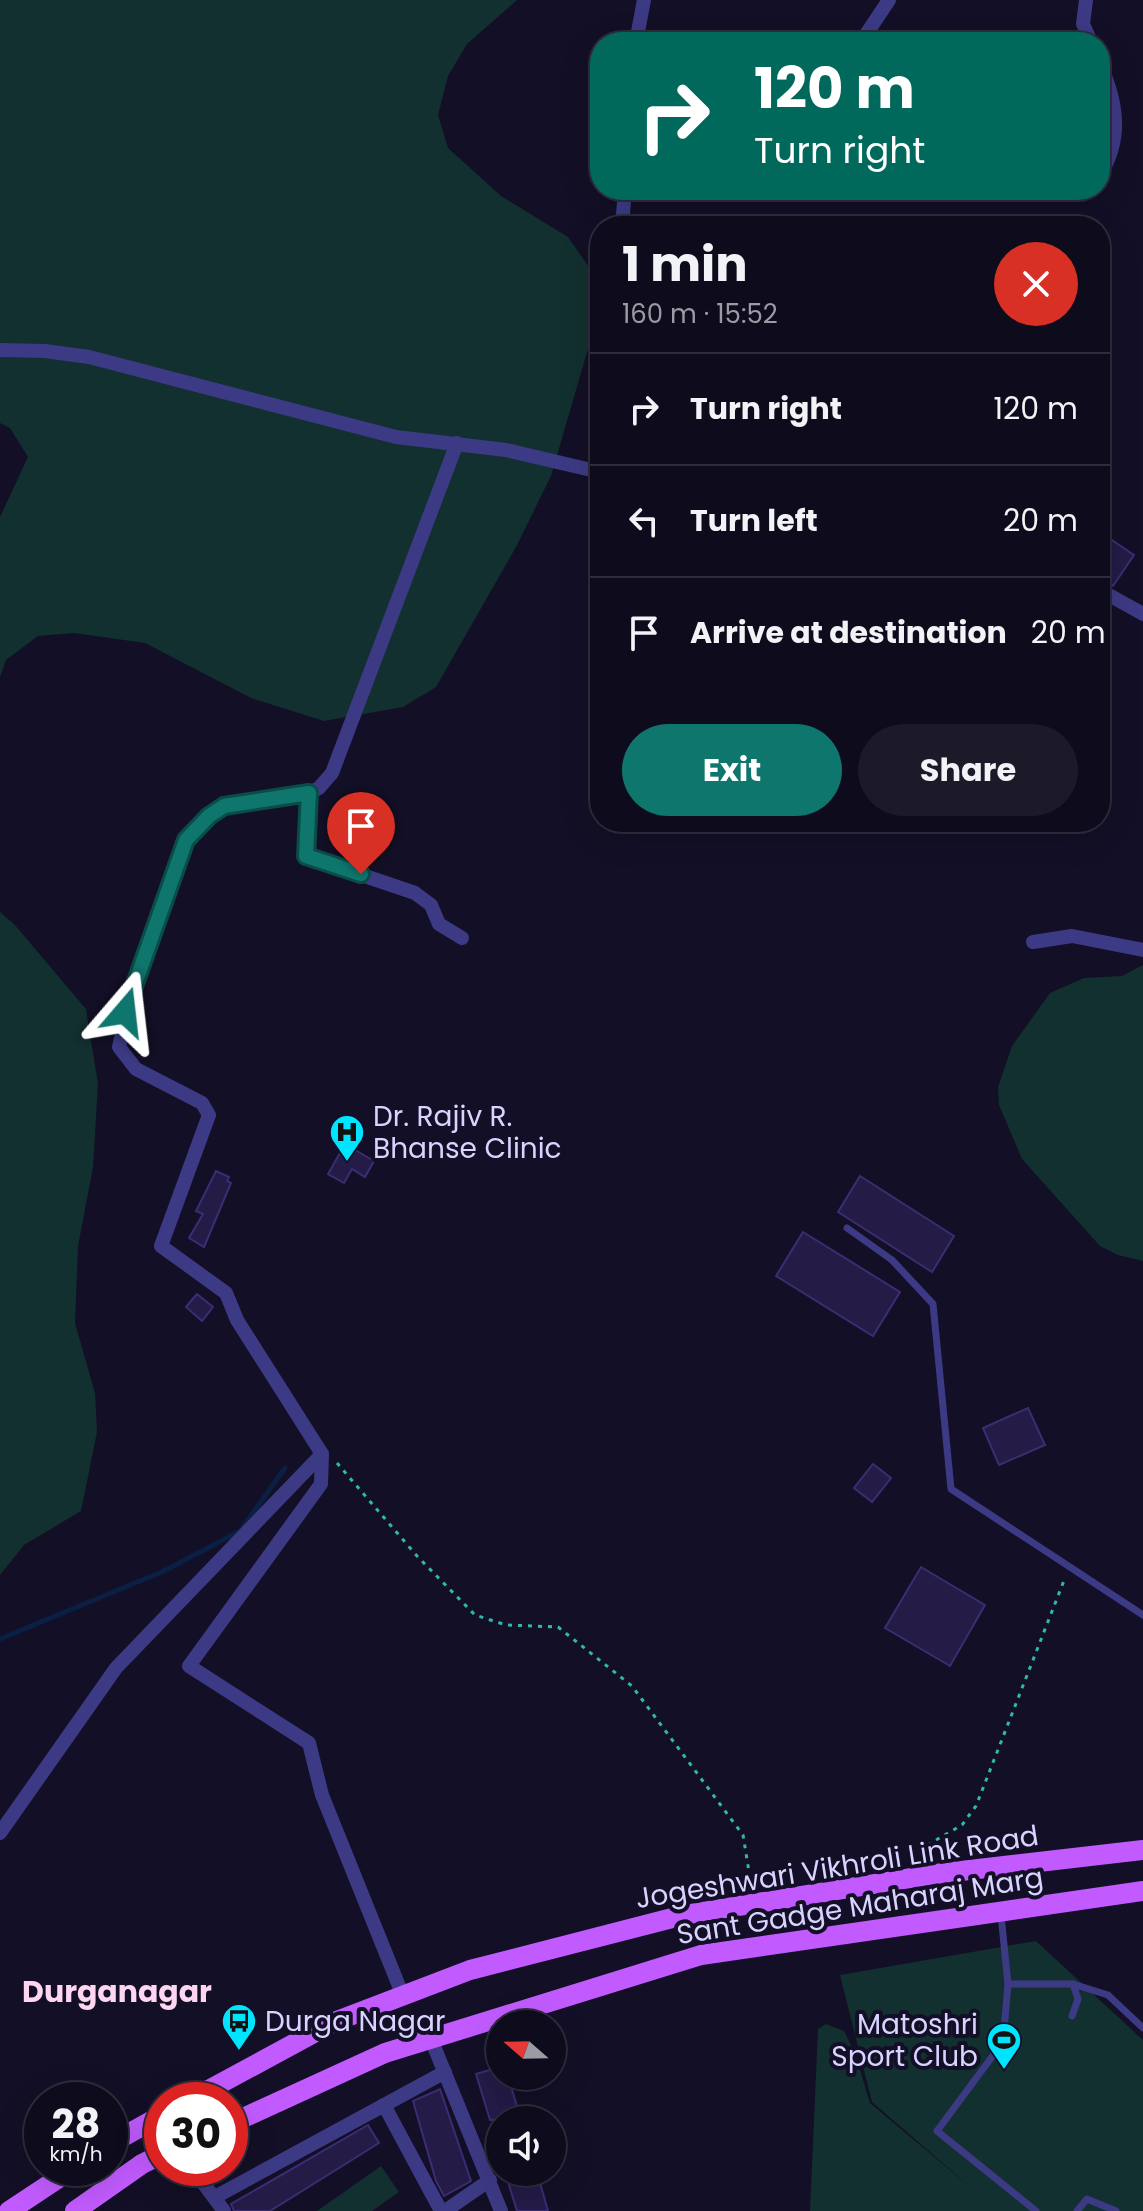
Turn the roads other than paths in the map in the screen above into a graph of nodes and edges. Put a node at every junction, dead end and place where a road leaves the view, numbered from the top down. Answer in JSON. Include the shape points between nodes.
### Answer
{"nodes":[{"id":1,"x":644,"y":0,"type":"edge"},
{"id":2,"x":889,"y":0,"type":"edge"},
{"id":3,"x":1086,"y":0,"type":"edge"},
{"id":4,"x":638,"y":32,"type":"edge"},
{"id":5,"x":868,"y":32,"type":"edge"},
{"id":6,"x":1087,"y":32,"type":"edge"},
{"id":7,"x":1110,"y":87,"type":"edge"},
{"id":8,"x":1110,"y":154,"type":"edge"},
{"id":9,"x":0,"y":350,"type":"edge"},
{"id":10,"x":457,"y":443,"type":"junction"},
{"id":11,"x":590,"y":470,"type":"edge"},
{"id":12,"x":1110,"y":596,"type":"edge"},
{"id":13,"x":1143,"y":614,"type":"edge"},
{"id":14,"x":309,"y":793,"type":"junction"},
{"id":15,"x":462,"y":938,"type":"dead end"},
{"id":16,"x":1033,"y":942,"type":"dead end"},
{"id":17,"x":1143,"y":950,"type":"edge"},
{"id":18,"x":847,"y":1228,"type":"dead end"},
{"id":19,"x":322,"y":1454,"type":"junction"},
{"id":20,"x":1143,"y":1615,"type":"edge"},
{"id":21,"x":0,"y":1833,"type":"edge"},
{"id":22,"x":1143,"y":1850,"type":"edge"},
{"id":23,"x":1143,"y":1891,"type":"edge"},
{"id":24,"x":1001,"y":1911,"type":"junction"},
{"id":25,"x":1008,"y":1984,"type":"junction"},
{"id":26,"x":1073,"y":1984,"type":"junction"},
{"id":27,"x":403,"y":1996,"type":"junction"},
{"id":28,"x":1072,"y":2016,"type":"dead end"},
{"id":29,"x":1143,"y":2028,"type":"edge"},
{"id":30,"x":431,"y":2039,"type":"junction"},
{"id":31,"x":445,"y":2072,"type":"junction"},
{"id":32,"x":223,"y":2082,"type":"edge"},
{"id":33,"x":384,"y":2105,"type":"junction"},
{"id":34,"x":248,"y":2116,"type":"edge"},
{"id":35,"x":144,"y":2163,"type":"edge"},
{"id":36,"x":486,"y":2170,"type":"edge"},
{"id":37,"x":486,"y":2183,"type":"edge"},
{"id":38,"x":47,"y":2186,"type":"edge"},
{"id":39,"x":206,"y":2186,"type":"edge"},
{"id":40,"x":492,"y":2186,"type":"edge"},
{"id":41,"x":215,"y":2197,"type":"junction"},
{"id":42,"x":9,"y":2211,"type":"edge"},
{"id":43,"x":75,"y":2211,"type":"edge"},
{"id":44,"x":224,"y":2211,"type":"edge"},
{"id":45,"x":443,"y":2211,"type":"edge"},
{"id":46,"x":501,"y":2211,"type":"edge"},
{"id":47,"x":1036,"y":2211,"type":"edge"},
{"id":48,"x":1077,"y":2211,"type":"edge"},
{"id":49,"x":1116,"y":2211,"type":"edge"}],
"edges":[{"from":1,"to":4,"type":"street"},
{"from":2,"to":5,"type":"street"},
{"from":3,"to":6,"type":"street"},
{"from":7,"to":8,"type":"street","via":[[1116,140]]},
{"from":9,"to":10,"type":"street","via":[[89,357],[396,437]]},
{"from":10,"to":11,"type":"street"},
{"from":10,"to":14,"type":"street","via":[[332,773]]},
{"from":12,"to":13,"type":"street"},
{"from":14,"to":15,"type":"street","via":[[306,856],[415,893],[431,905],[439,924]]},
{"from":14,"to":19,"type":"street","via":[[224,806],[186,840],[133,986],[119,1047],[136,1069],[202,1103],[209,1115],[161,1246],[226,1293],[237,1320]]},
{"from":16,"to":17,"type":"street","via":[[1072,936]]},
{"from":18,"to":20,"type":"lane","via":[[892,1260],[933,1304],[951,1489]]},
{"from":19,"to":21,"type":"street","via":[[116,1668]]},
{"from":19,"to":27,"type":"street","via":[[321,1484],[189,1666],[309,1743],[322,1795]]},
{"from":22,"to":27,"type":"main road","name":"Jogeshwari Vikhroli Link Road","via":[[935,1874],[684,1915],[485,1966]]},
{"from":23,"to":24,"type":"main road","name":"Sant Gadge Maharaj Marg"},
{"from":24,"to":25,"type":"lane"},
{"from":24,"to":30,"type":"main road","name":"Sant Gadge Maharaj Marg","via":[[701,1955]]},
{"from":25,"to":26,"type":"lane"},
{"from":25,"to":47,"type":"lane","via":[[1003,2042],[937,2131]]},
{"from":26,"to":28,"type":"lane","via":[[1078,1999]]},
{"from":26,"to":29,"type":"lane","via":[[1108,1995]]},
{"from":27,"to":32,"type":"main road","name":"Jogeshwari Vikhroli Link Road","via":[[334,2022]]},
{"from":30,"to":31,"type":"street"},
{"from":30,"to":34,"type":"main road","name":"Sant Gadge Maharaj Marg","via":[[385,2053]]},
{"from":31,"to":33,"type":"street"},
{"from":31,"to":36,"type":"street"},
{"from":33,"to":41,"type":"street"},
{"from":33,"to":45,"type":"street"},
{"from":35,"to":43,"type":"main road"},
{"from":37,"to":45,"type":"street"},
{"from":38,"to":42,"type":"main road"},
{"from":39,"to":41,"type":"street"},
{"from":40,"to":46,"type":"street"},
{"from":41,"to":44,"type":"street"},
{"from":48,"to":49,"type":"lane","via":[[1087,2199]]}]}
